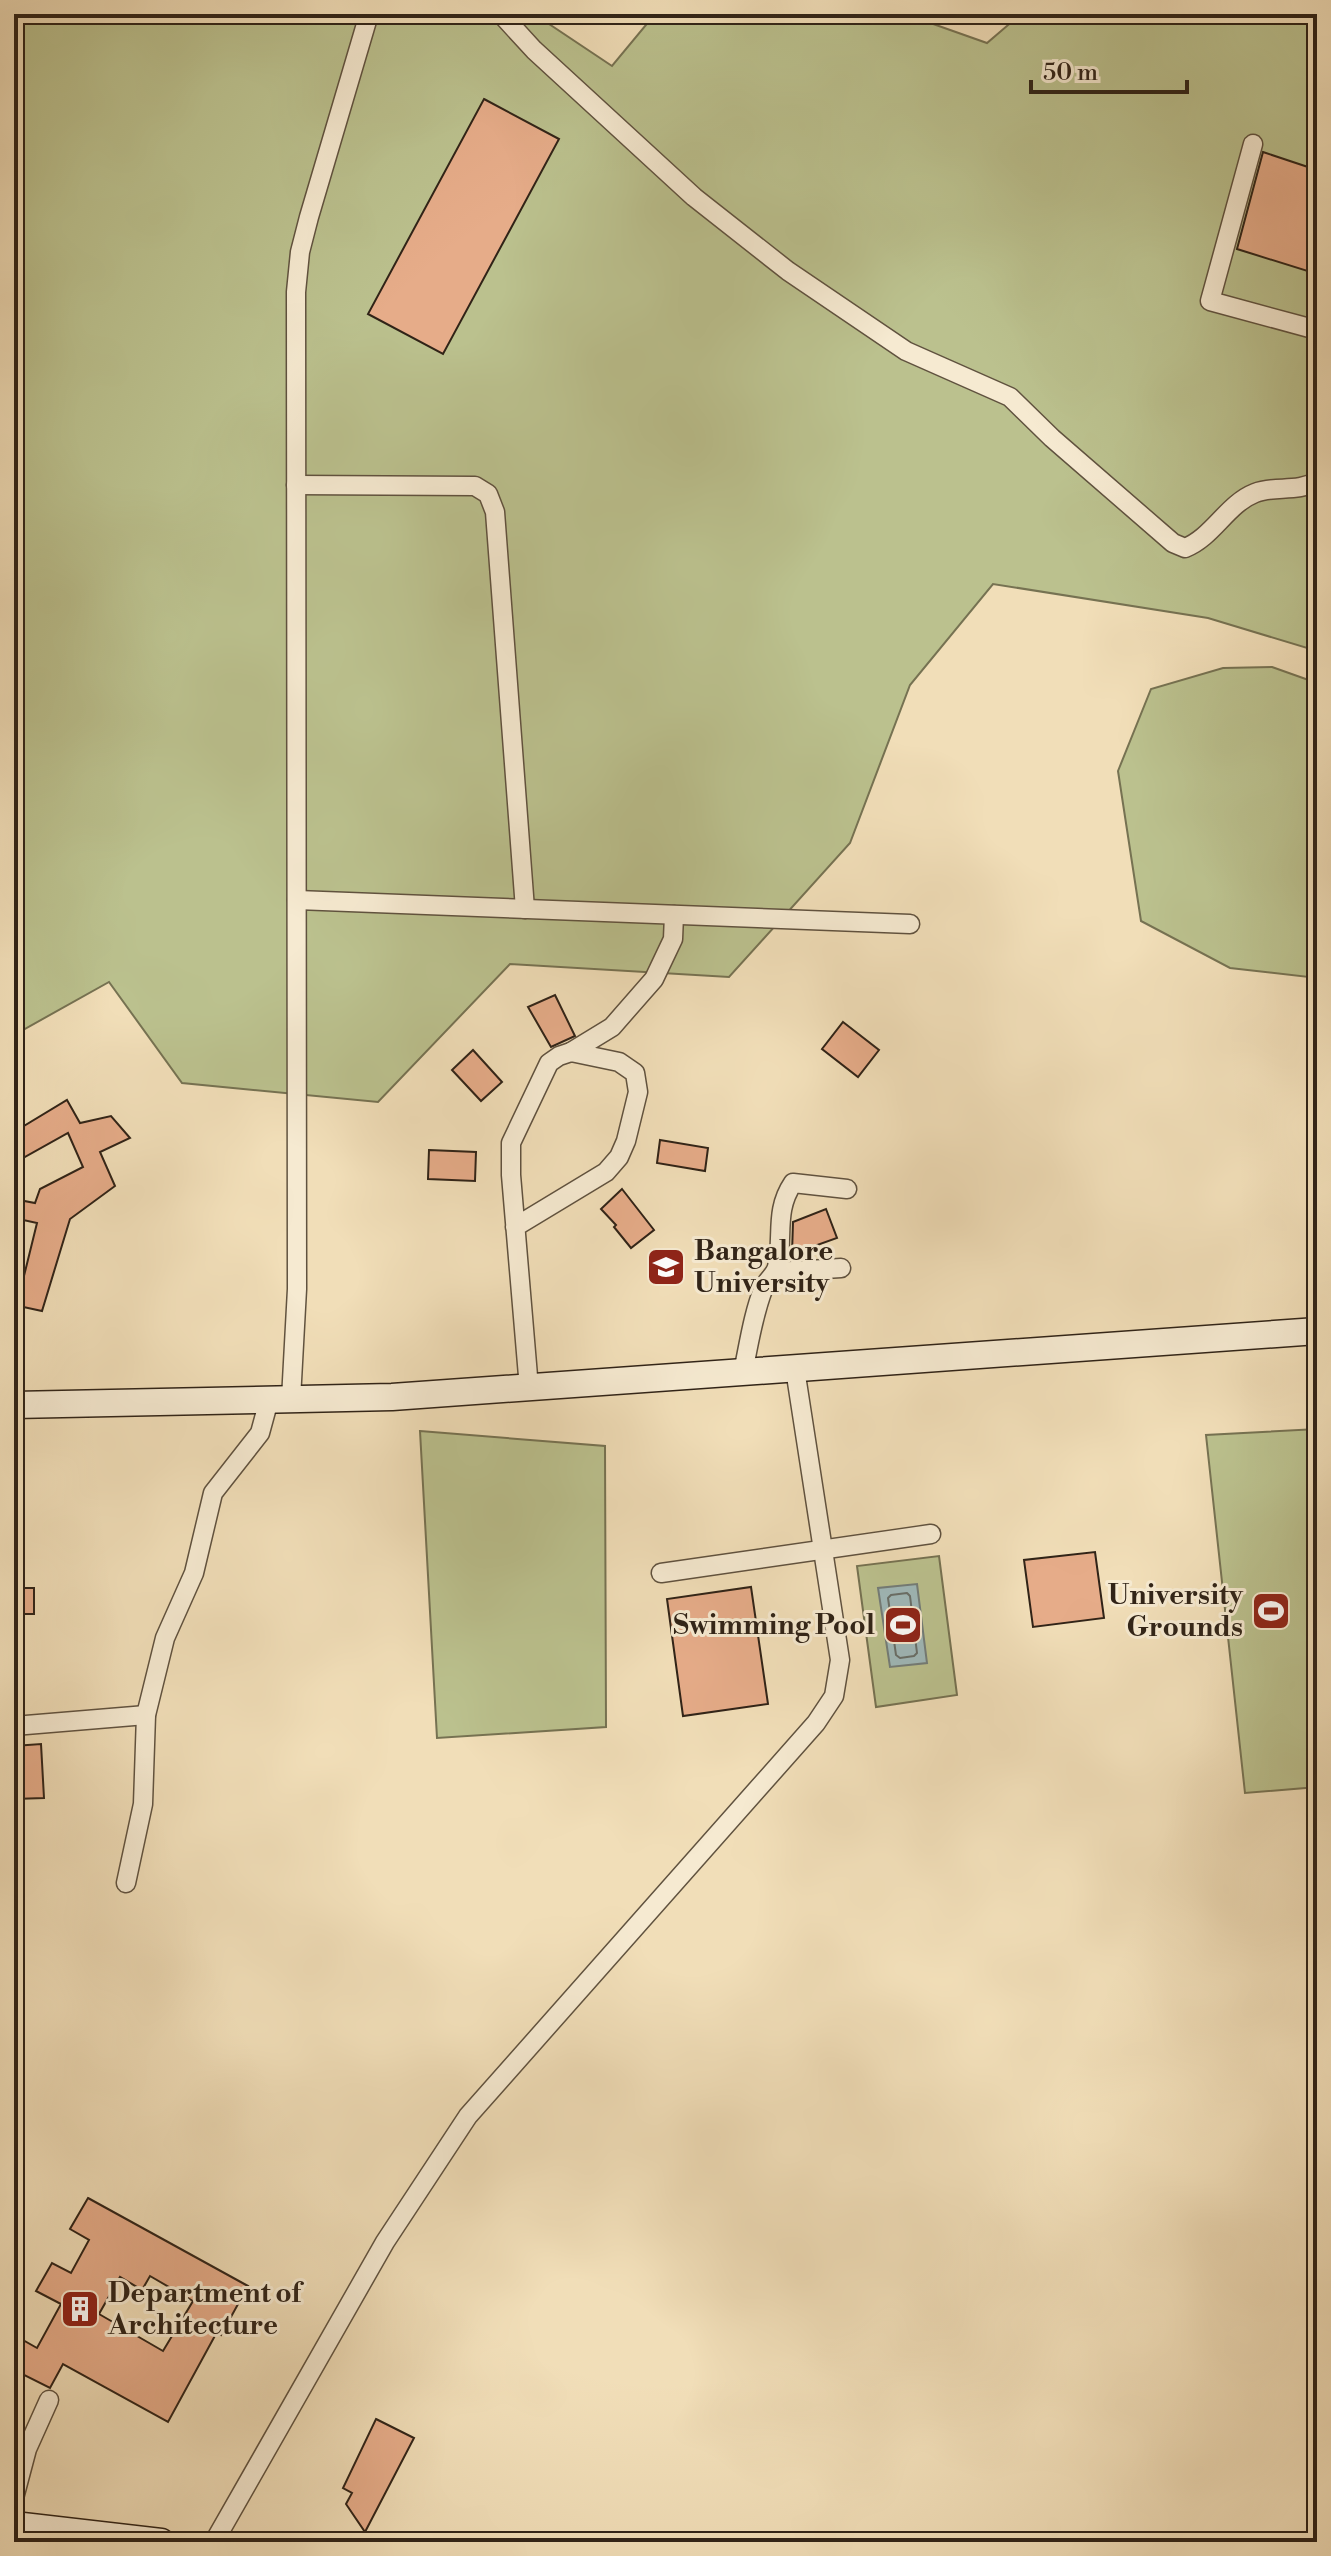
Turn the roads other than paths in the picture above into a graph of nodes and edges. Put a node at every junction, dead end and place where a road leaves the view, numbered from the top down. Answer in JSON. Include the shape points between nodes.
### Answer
{"nodes":[{"id":1,"x":369,"y":14,"type":"edge"},
{"id":2,"x":501,"y":14,"type":"edge"},
{"id":3,"x":1253,"y":144,"type":"dead end"},
{"id":4,"x":1317,"y":330,"type":"edge"},
{"id":5,"x":1317,"y":481,"type":"edge"},
{"id":6,"x":296,"y":485,"type":"junction"},
{"id":7,"x":297,"y":900,"type":"junction"},
{"id":8,"x":525,"y":909,"type":"junction"},
{"id":9,"x":674,"y":915,"type":"junction"},
{"id":10,"x":910,"y":924,"type":"dead end"},
{"id":11,"x":571,"y":1052,"type":"junction"},
{"id":12,"x":847,"y":1189,"type":"dead end"},
{"id":13,"x":515,"y":1227,"type":"junction"},
{"id":14,"x":841,"y":1268,"type":"dead end"},
{"id":15,"x":776,"y":1272,"type":"junction"},
{"id":16,"x":1317,"y":1331,"type":"edge"},
{"id":17,"x":795,"y":1369,"type":"junction"},
{"id":18,"x":743,"y":1372,"type":"junction"},
{"id":19,"x":529,"y":1388,"type":"junction"},
{"id":20,"x":280,"y":1400,"type":"junction"},
{"id":21,"x":14,"y":1405,"type":"edge"},
{"id":22,"x":931,"y":1534,"type":"dead end"},
{"id":23,"x":824,"y":1550,"type":"junction"},
{"id":24,"x":661,"y":1573,"type":"dead end"},
{"id":25,"x":146,"y":1715,"type":"junction"},
{"id":26,"x":14,"y":1726,"type":"edge"},
{"id":27,"x":126,"y":1883,"type":"dead end"},
{"id":28,"x":49,"y":2400,"type":"dead end"},
{"id":29,"x":14,"y":2498,"type":"edge"},
{"id":30,"x":14,"y":2525,"type":"edge"},
{"id":31,"x":161,"y":2542,"type":"edge"},
{"id":32,"x":214,"y":2542,"type":"edge"}],
"edges":[{"from":1,"to":6,"type":"street","via":[[300,252]]},
{"from":2,"to":5,"type":"street","via":[[694,197],[788,271],[906,351],[1010,397],[1173,543],[1185,548],[1198,543],[1258,492],[1305,488]]},
{"from":3,"to":4,"type":"street","via":[[1210,301]]},
{"from":6,"to":7,"type":"street"},
{"from":6,"to":8,"type":"street","via":[[475,486],[488,494],[495,512]]},
{"from":7,"to":8,"type":"street"},
{"from":7,"to":20,"type":"street","via":[[297,1289]]},
{"from":8,"to":9,"type":"street"},
{"from":9,"to":10,"type":"street"},
{"from":9,"to":11,"type":"street","via":[[673,939],[654,979],[612,1027]]},
{"from":11,"to":13,"type":"street","via":[[549,1063],[511,1143]]},
{"from":11,"to":13,"type":"street","via":[[619,1062],[635,1073],[638,1092],[626,1141],[606,1172]]},
{"from":12,"to":15,"type":"street","via":[[793,1183],[779,1222]]},
{"from":13,"to":19,"type":"street"},
{"from":14,"to":15,"type":"street"},
{"from":15,"to":18,"type":"street","via":[[765,1284]]},
{"from":16,"to":17,"type":"street"},
{"from":17,"to":18,"type":"street"},
{"from":17,"to":23,"type":"street"},
{"from":18,"to":19,"type":"street"},
{"from":19,"to":20,"type":"street"},
{"from":20,"to":21,"type":"street"},
{"from":20,"to":25,"type":"street","via":[[213,1493],[194,1573],[165,1638]]},
{"from":22,"to":23,"type":"street"},
{"from":23,"to":24,"type":"street"},
{"from":23,"to":32,"type":"street","via":[[840,1660],[834,1696],[468,2116],[385,2242]]},
{"from":25,"to":26,"type":"street"},
{"from":25,"to":27,"type":"street","via":[[143,1804]]},
{"from":28,"to":29,"type":"street","via":[[27,2449]]},
{"from":30,"to":31,"type":"street"}]}
